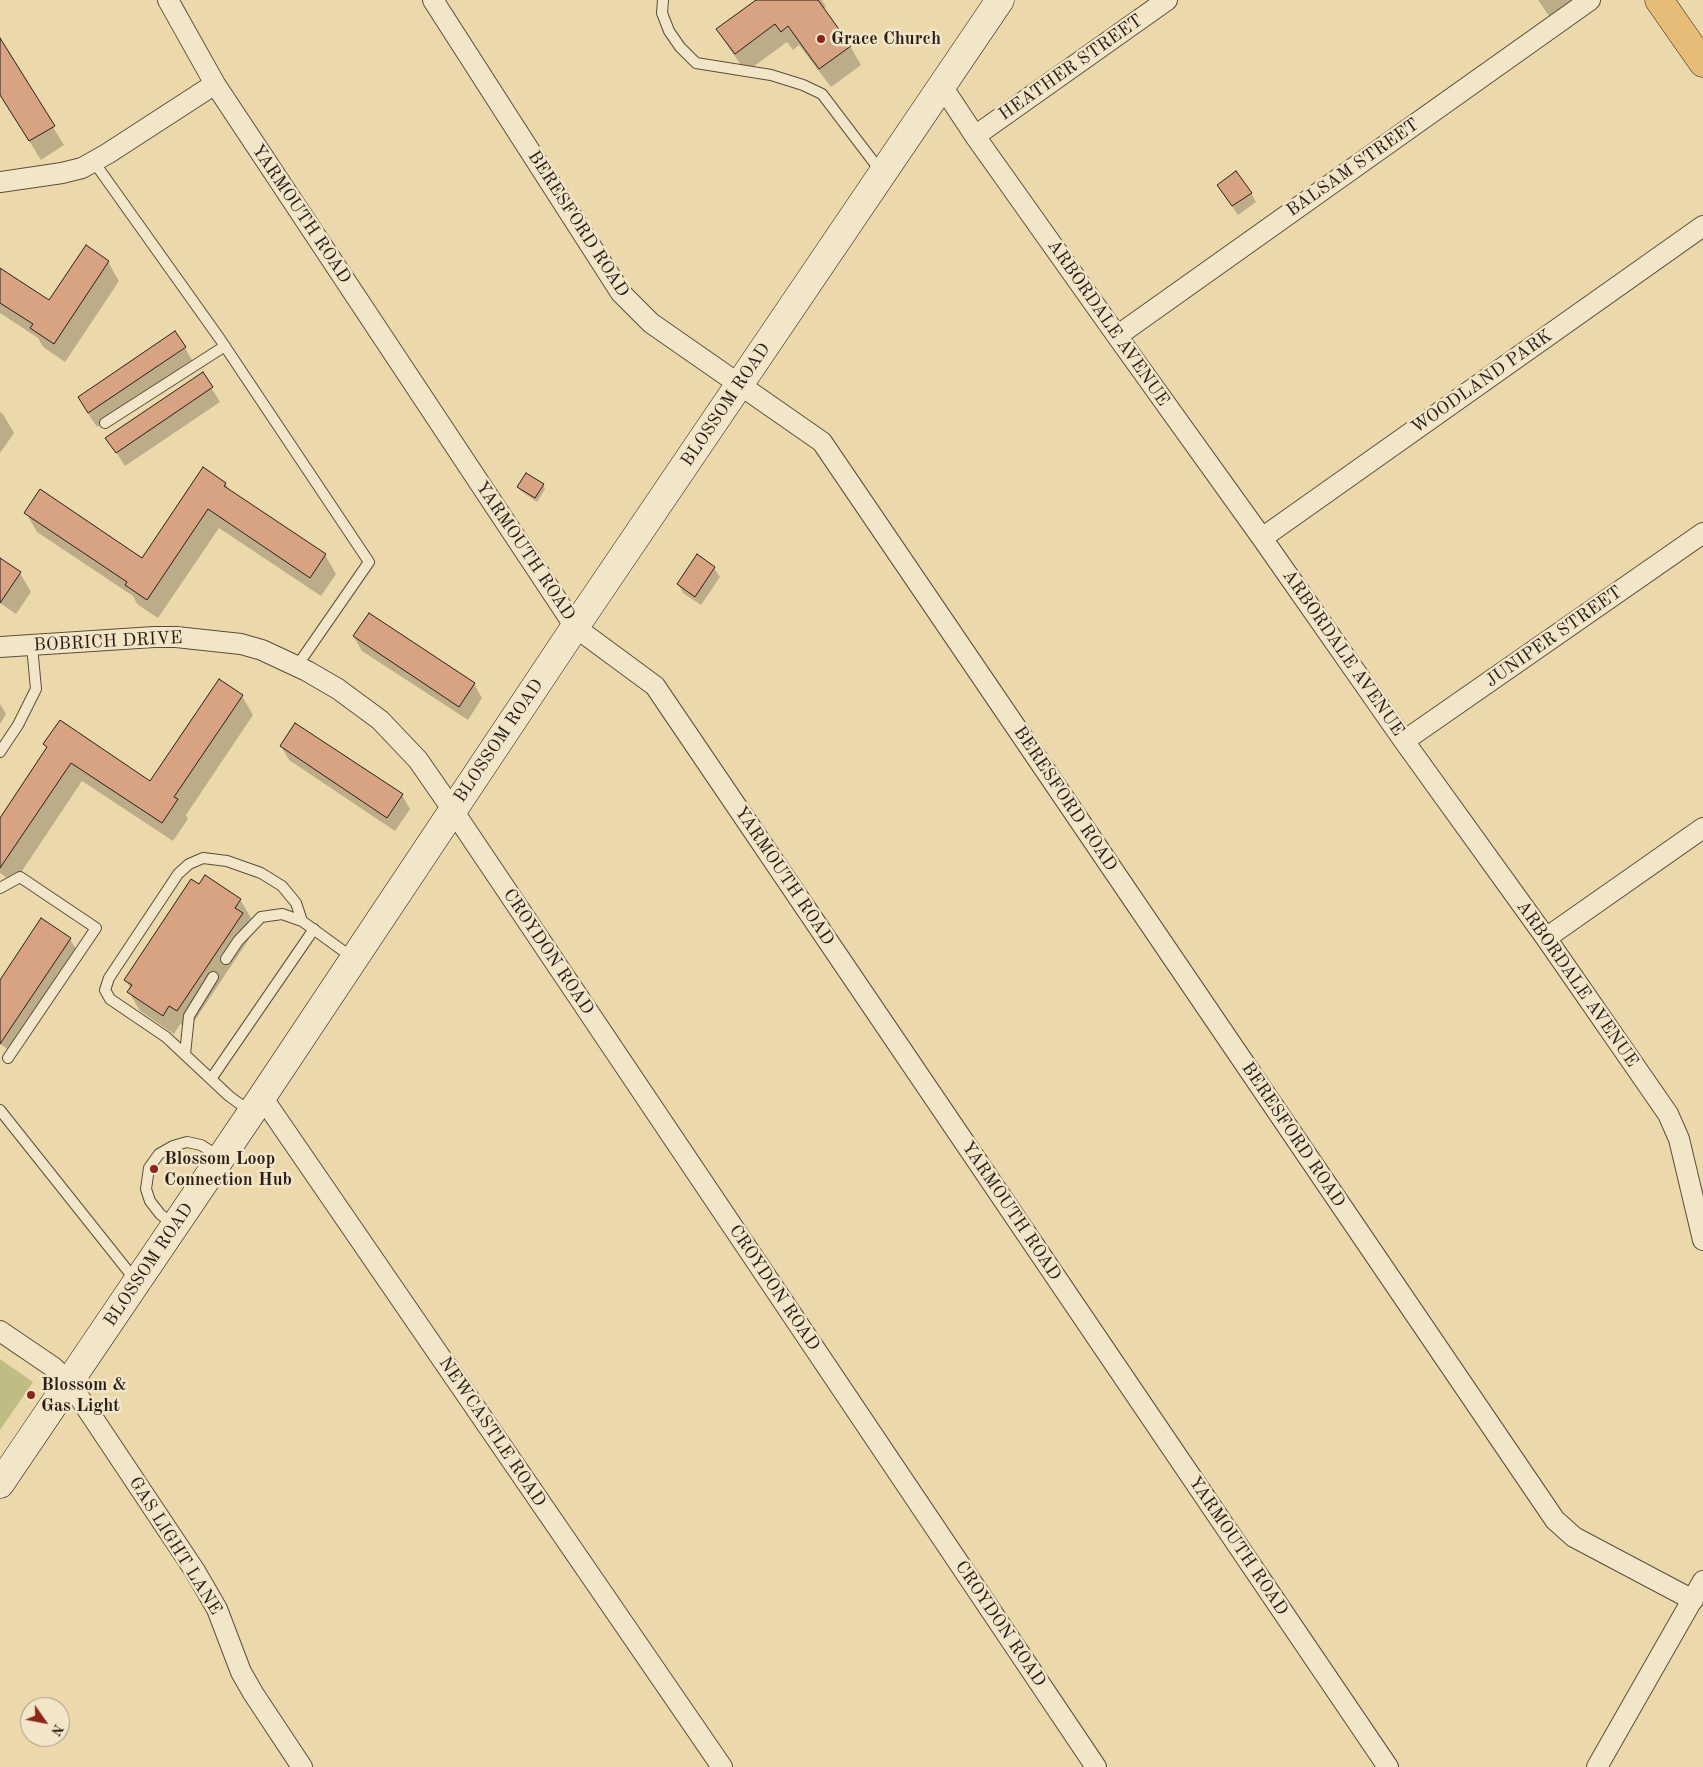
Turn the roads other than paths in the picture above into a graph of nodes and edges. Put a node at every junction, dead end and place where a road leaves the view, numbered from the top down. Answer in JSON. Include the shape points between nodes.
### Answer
{"nodes":[{"id":1,"x":168,"y":0,"type":"edge"},
{"id":2,"x":433,"y":0,"type":"edge"},
{"id":3,"x":663,"y":0,"type":"edge"},
{"id":4,"x":1000,"y":0,"type":"edge"},
{"id":5,"x":1167,"y":0,"type":"edge"},
{"id":6,"x":1590,"y":0,"type":"edge"},
{"id":7,"x":1659,"y":0,"type":"edge"},
{"id":8,"x":1703,"y":63,"type":"edge"},
{"id":9,"x":215,"y":84,"type":"junction"},
{"id":10,"x":942,"y":86,"type":"junction"},
{"id":11,"x":975,"y":136,"type":"junction"},
{"id":12,"x":94,"y":162,"type":"junction"},
{"id":13,"x":883,"y":173,"type":"junction"},
{"id":14,"x":0,"y":182,"type":"edge"},
{"id":15,"x":1703,"y":226,"type":"edge"},
{"id":16,"x":1117,"y":336,"type":"junction"},
{"id":17,"x":225,"y":346,"type":"junction"},
{"id":18,"x":740,"y":384,"type":"junction"},
{"id":19,"x":105,"y":423,"type":"dead end"},
{"id":20,"x":1703,"y":533,"type":"edge"},
{"id":21,"x":1262,"y":538,"type":"junction"},
{"id":22,"x":575,"y":627,"type":"junction"},
{"id":23,"x":32,"y":646,"type":"junction"},
{"id":24,"x":0,"y":648,"type":"edge"},
{"id":25,"x":297,"y":666,"type":"junction"},
{"id":26,"x":1404,"y":741,"type":"junction"},
{"id":27,"x":0,"y":752,"type":"edge"},
{"id":28,"x":452,"y":810,"type":"junction"},
{"id":29,"x":1703,"y":828,"type":"edge"},
{"id":30,"x":0,"y":888,"type":"edge"},
{"id":31,"x":302,"y":921,"type":"junction"},
{"id":32,"x":314,"y":930,"type":"junction"},
{"id":33,"x":1546,"y":938,"type":"junction"},
{"id":34,"x":226,"y":959,"type":"dead end"},
{"id":35,"x":354,"y":959,"type":"junction"},
{"id":36,"x":213,"y":977,"type":"dead end"},
{"id":37,"x":185,"y":1054,"type":"junction"},
{"id":38,"x":8,"y":1058,"type":"dead end"},
{"id":39,"x":211,"y":1079,"type":"junction"},
{"id":40,"x":257,"y":1104,"type":"junction"},
{"id":41,"x":0,"y":1110,"type":"edge"},
{"id":42,"x":221,"y":1157,"type":"junction"},
{"id":43,"x":175,"y":1226,"type":"junction"},
{"id":44,"x":1703,"y":1240,"type":"edge"},
{"id":45,"x":137,"y":1282,"type":"junction"},
{"id":46,"x":0,"y":1331,"type":"edge"},
{"id":47,"x":70,"y":1382,"type":"junction"},
{"id":48,"x":0,"y":1484,"type":"edge"},
{"id":49,"x":1703,"y":1581,"type":"edge"},
{"id":50,"x":1693,"y":1600,"type":"junction"},
{"id":51,"x":302,"y":1767,"type":"edge"},
{"id":52,"x":722,"y":1767,"type":"edge"},
{"id":53,"x":1096,"y":1767,"type":"edge"},
{"id":54,"x":1388,"y":1767,"type":"edge"},
{"id":55,"x":1598,"y":1767,"type":"edge"}],
"edges":[{"from":1,"to":9,"type":"street","name":"YARMOUTH ROAD"},
{"from":2,"to":18,"type":"street","name":"BERESFORD ROAD","via":[[621,292],[651,323]]},
{"from":3,"to":13,"type":"lane","via":[[662,13],[669,32],[696,63],[771,75],[822,94]]},
{"from":4,"to":10,"type":"street","name":"BLOSSOM ROAD"},
{"from":5,"to":11,"type":"street","name":"HEATHER STREET"},
{"from":6,"to":16,"type":"street","name":"BALSAM STREET"},
{"from":7,"to":8,"type":"main road"},
{"from":9,"to":12,"type":"street"},
{"from":9,"to":22,"type":"street","name":"YARMOUTH ROAD"},
{"from":10,"to":11,"type":"street","name":"ARBORDALE AVENUE"},
{"from":10,"to":13,"type":"street","name":"BLOSSOM ROAD"},
{"from":11,"to":16,"type":"street","name":"ARBORDALE AVENUE"},
{"from":12,"to":14,"type":"street","via":[[62,173]]},
{"from":12,"to":17,"type":"lane"},
{"from":13,"to":18,"type":"street","name":"BLOSSOM ROAD"},
{"from":15,"to":21,"type":"street","name":"WOODLAND PARK"},
{"from":16,"to":21,"type":"street","name":"ARBORDALE AVENUE"},
{"from":17,"to":19,"type":"lane"},
{"from":17,"to":25,"type":"lane","via":[[370,562]]},
{"from":18,"to":22,"type":"street","name":"BLOSSOM ROAD"},
{"from":18,"to":50,"type":"street","name":"BERESFORD ROAD","via":[[822,442],[1554,1520],[1574,1538]]},
{"from":20,"to":26,"type":"street","name":"JUNIPER STREET"},
{"from":21,"to":26,"type":"street","name":"ARBORDALE AVENUE"},
{"from":22,"to":28,"type":"street","name":"BLOSSOM ROAD"},
{"from":22,"to":54,"type":"street","name":"YARMOUTH ROAD","via":[[655,686]]},
{"from":23,"to":24,"type":"street","name":"BOBRICH DRIVE"},
{"from":23,"to":25,"type":"street","name":"BOBRICH DRIVE","via":[[176,637],[241,644]]},
{"from":23,"to":27,"type":"lane","via":[[36,689]]},
{"from":25,"to":28,"type":"street","name":"BOBRICH DRIVE","via":[[338,689],[380,720],[418,760]]},
{"from":26,"to":33,"type":"street","name":"ARBORDALE AVENUE"},
{"from":28,"to":35,"type":"street","name":"BLOSSOM ROAD"},
{"from":28,"to":53,"type":"street","name":"CROYDON ROAD"},
{"from":29,"to":33,"type":"street"},
{"from":30,"to":38,"type":"lane","via":[[20,877],[96,928]]},
{"from":31,"to":32,"type":"lane"},
{"from":31,"to":34,"type":"lane","via":[[282,914],[261,917]]},
{"from":31,"to":37,"type":"lane","via":[[296,903],[282,886],[261,873],[227,861],[203,858],[178,874],[109,978],[105,990],[110,999],[166,1036]]},
{"from":32,"to":35,"type":"lane"},
{"from":32,"to":39,"type":"lane"},
{"from":33,"to":44,"type":"street","name":"ARBORDALE AVENUE","via":[[1668,1114],[1674,1126]]},
{"from":35,"to":40,"type":"street","name":"BLOSSOM ROAD"},
{"from":36,"to":37,"type":"lane","via":[[188,1016]]},
{"from":37,"to":39,"type":"lane"},
{"from":39,"to":40,"type":"lane","via":[[229,1096]]},
{"from":40,"to":42,"type":"street","name":"BLOSSOM ROAD"},
{"from":40,"to":52,"type":"street","name":"NEWCASTLE ROAD"},
{"from":41,"to":45,"type":"lane"},
{"from":42,"to":43,"type":"street","name":"BLOSSOM ROAD"},
{"from":42,"to":43,"type":"lane","via":[[201,1145],[187,1142],[159,1154],[149,1168],[146,1185],[150,1202]]},
{"from":43,"to":45,"type":"street","name":"BLOSSOM ROAD"},
{"from":45,"to":47,"type":"street","name":"BLOSSOM ROAD"},
{"from":46,"to":47,"type":"street","name":"GAS LIGHT LANE"},
{"from":47,"to":48,"type":"street","name":"BLOSSOM ROAD"},
{"from":47,"to":51,"type":"street","name":"GAS LIGHT LANE","via":[[195,1570],[217,1610],[240,1672]]},
{"from":49,"to":50,"type":"street"},
{"from":50,"to":55,"type":"street"}]}
